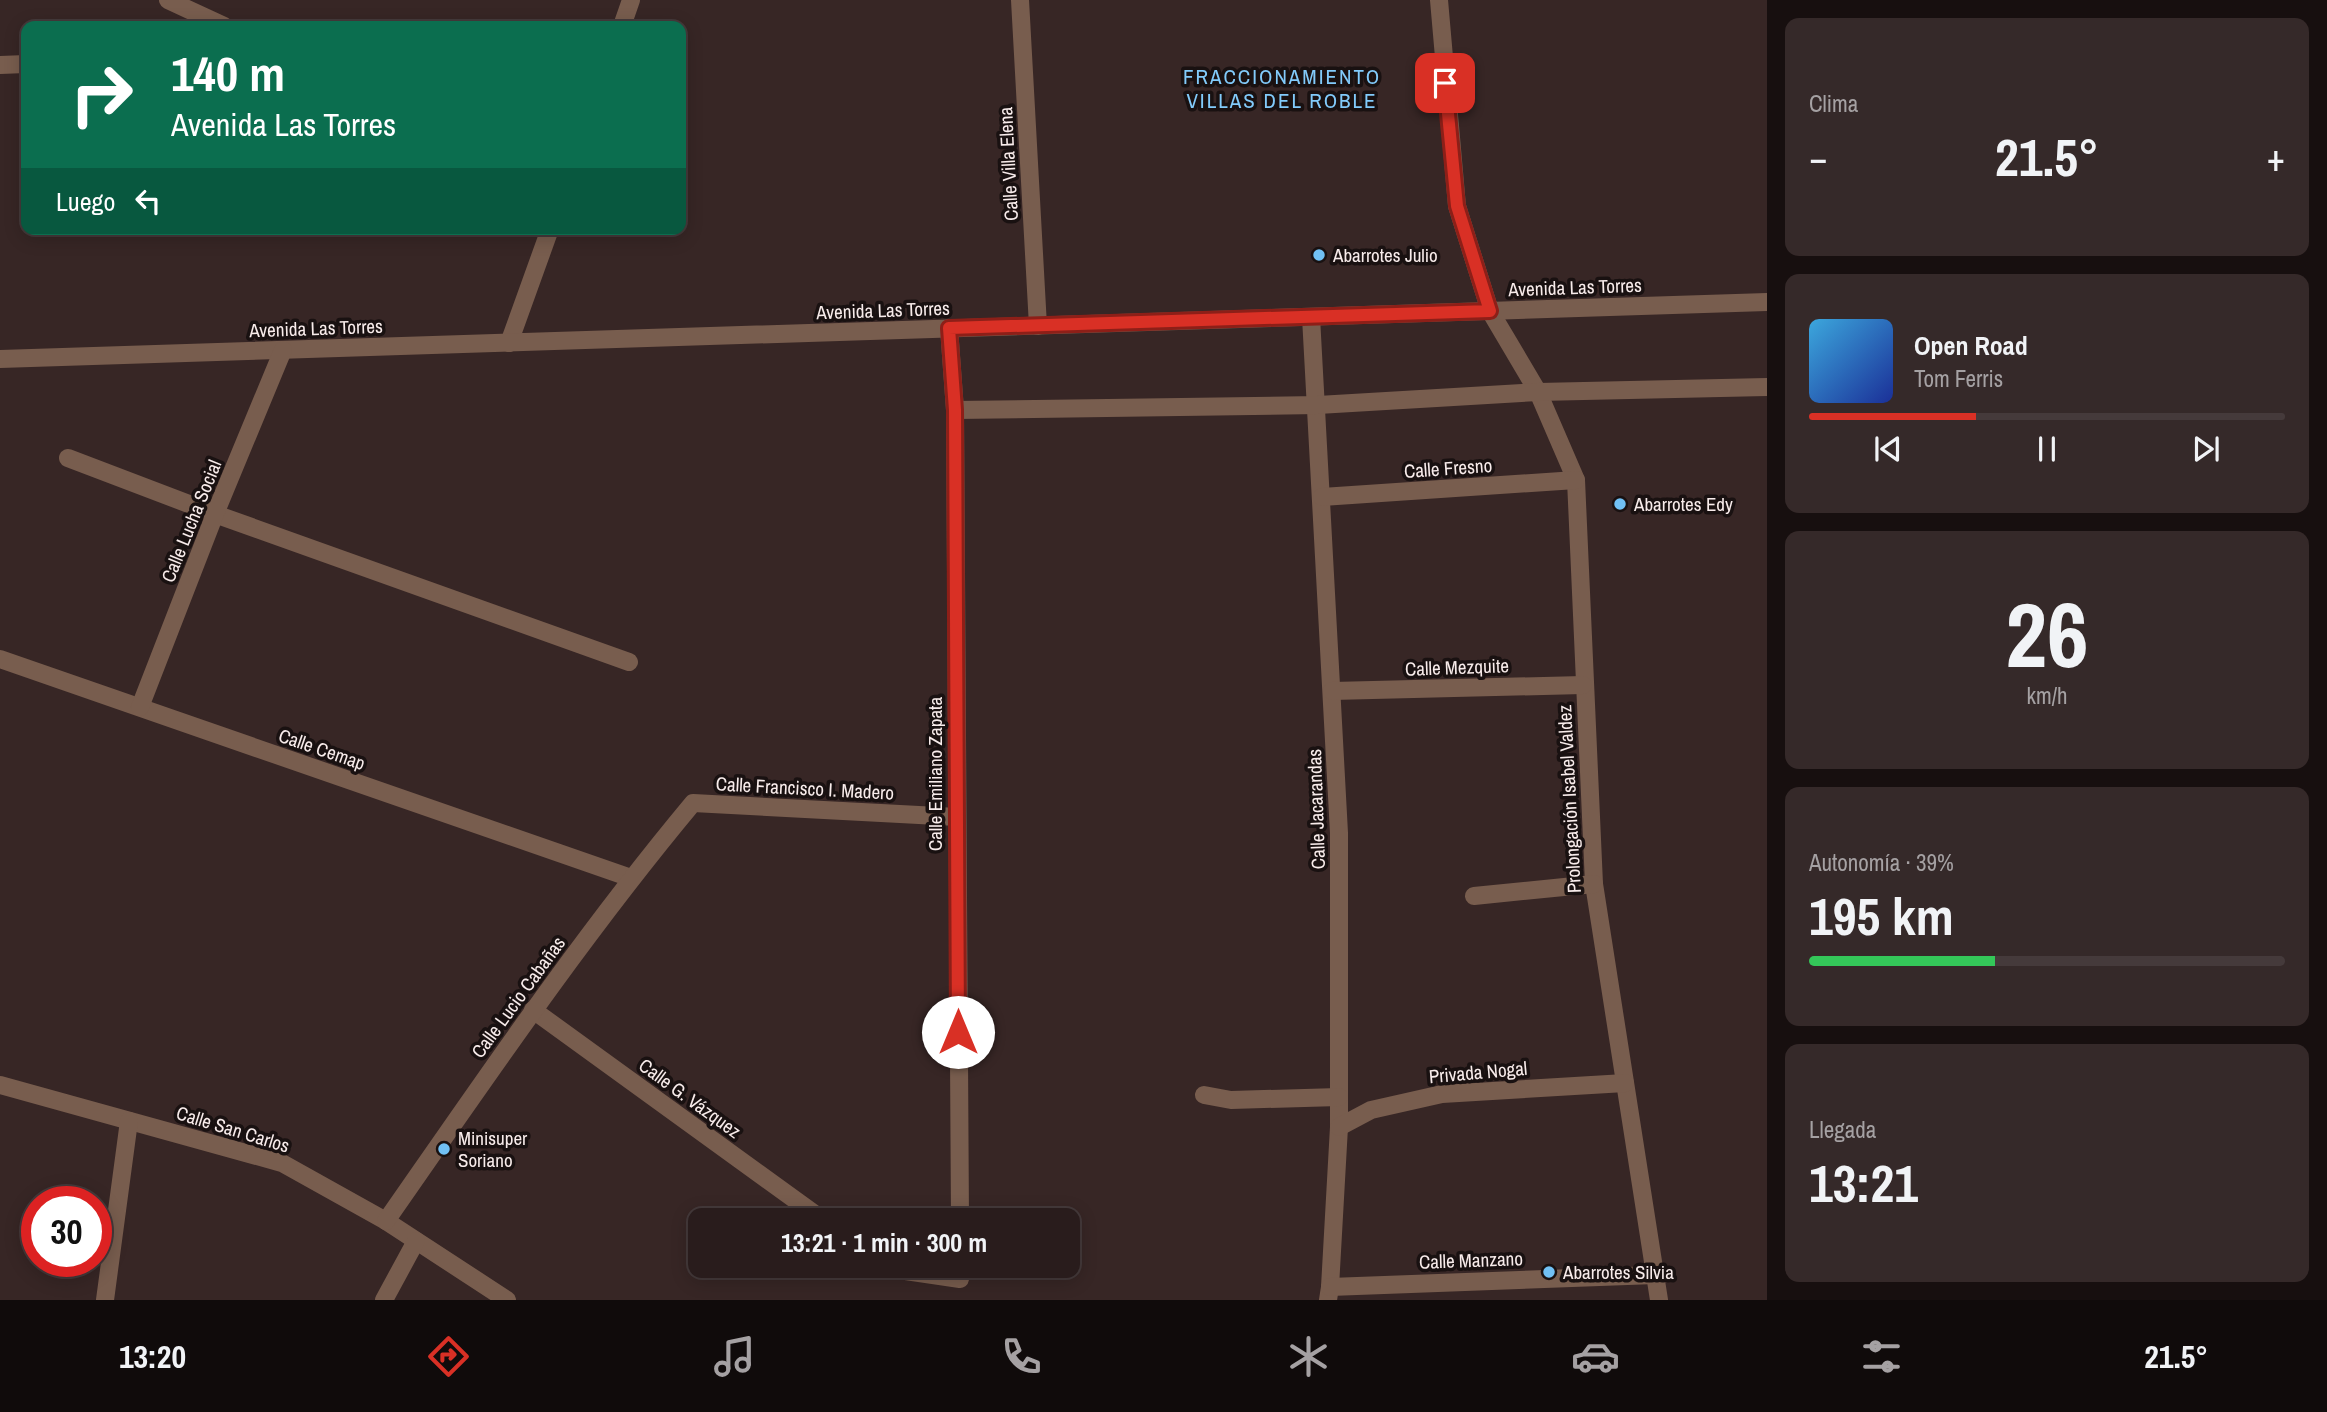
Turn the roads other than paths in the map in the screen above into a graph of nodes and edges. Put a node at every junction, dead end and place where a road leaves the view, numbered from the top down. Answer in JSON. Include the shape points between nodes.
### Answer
{"nodes":[{"id":1,"x":168,"y":0,"type":"edge"},
{"id":2,"x":631,"y":0,"type":"edge"},
{"id":3,"x":1020,"y":0,"type":"edge"},
{"id":4,"x":1439,"y":0,"type":"edge"},
{"id":5,"x":213,"y":21,"type":"edge"},
{"id":6,"x":624,"y":21,"type":"edge"},
{"id":7,"x":21,"y":64,"type":"edge"},
{"id":8,"x":0,"y":65,"type":"edge"},
{"id":9,"x":548,"y":235,"type":"edge"},
{"id":10,"x":1767,"y":302,"type":"edge"},
{"id":11,"x":1490,"y":311,"type":"junction"},
{"id":12,"x":1311,"y":317,"type":"junction"},
{"id":13,"x":1038,"y":326,"type":"junction"},
{"id":14,"x":949,"y":328,"type":"junction"},
{"id":15,"x":509,"y":343,"type":"junction"},
{"id":16,"x":283,"y":350,"type":"junction"},
{"id":17,"x":0,"y":359,"type":"edge"},
{"id":18,"x":1767,"y":387,"type":"edge"},
{"id":19,"x":1538,"y":392,"type":"junction"},
{"id":20,"x":1318,"y":405,"type":"junction"},
{"id":21,"x":955,"y":410,"type":"junction"},
{"id":22,"x":68,"y":458,"type":"dead end"},
{"id":23,"x":1576,"y":480,"type":"junction"},
{"id":24,"x":1322,"y":497,"type":"junction"},
{"id":25,"x":215,"y":514,"type":"junction"},
{"id":26,"x":0,"y":659,"type":"edge"},
{"id":27,"x":629,"y":662,"type":"dead end"},
{"id":28,"x":1583,"y":685,"type":"junction"},
{"id":29,"x":1332,"y":691,"type":"junction"},
{"id":30,"x":140,"y":707,"type":"junction"},
{"id":31,"x":693,"y":803,"type":"joint"},
{"id":32,"x":957,"y":817,"type":"junction"},
{"id":33,"x":631,"y":878,"type":"junction"},
{"id":34,"x":1594,"y":884,"type":"junction"},
{"id":35,"x":1474,"y":896,"type":"dead end"},
{"id":36,"x":533,"y":1010,"type":"junction"},
{"id":37,"x":1625,"y":1083,"type":"junction"},
{"id":38,"x":0,"y":1086,"type":"edge"},
{"id":39,"x":1204,"y":1095,"type":"dead end"},
{"id":40,"x":1339,"y":1097,"type":"junction"},
{"id":41,"x":129,"y":1121,"type":"junction"},
{"id":42,"x":1339,"y":1127,"type":"junction"},
{"id":43,"x":806,"y":1208,"type":"edge"},
{"id":44,"x":960,"y":1208,"type":"edge"},
{"id":45,"x":386,"y":1221,"type":"junction"},
{"id":46,"x":416,"y":1241,"type":"junction"},
{"id":47,"x":1655,"y":1275,"type":"junction"},
{"id":48,"x":1329,"y":1293,"type":"edge"},
{"id":49,"x":106,"y":1300,"type":"edge"},
{"id":50,"x":384,"y":1300,"type":"edge"},
{"id":51,"x":507,"y":1300,"type":"edge"},
{"id":52,"x":1659,"y":1300,"type":"edge"}],
"edges":[{"from":1,"to":5,"type":"street"},
{"from":2,"to":6,"type":"street"},
{"from":3,"to":13,"type":"street","name":"Calle Villa Elena"},
{"from":4,"to":11,"type":"street","name":"Prolongación Isabel Valdez","via":[[1457,206]]},
{"from":7,"to":8,"type":"street"},
{"from":9,"to":15,"type":"street"},
{"from":10,"to":11,"type":"street","name":"Avenida Las Torres"},
{"from":11,"to":12,"type":"street","name":"Avenida Las Torres"},
{"from":11,"to":19,"type":"street","name":"Prolongación Isabel Valdez"},
{"from":12,"to":13,"type":"street","name":"Avenida Las Torres"},
{"from":12,"to":20,"type":"street","name":"Calle Jacarandas"},
{"from":13,"to":14,"type":"street","name":"Avenida Las Torres"},
{"from":14,"to":15,"type":"street","name":"Avenida Las Torres"},
{"from":14,"to":21,"type":"street","name":"Calle Emiliano Zapata"},
{"from":15,"to":16,"type":"street","name":"Avenida Las Torres"},
{"from":16,"to":17,"type":"street","name":"Avenida Las Torres"},
{"from":16,"to":25,"type":"street","name":"Calle Lucha Social"},
{"from":18,"to":19,"type":"street"},
{"from":19,"to":20,"type":"street"},
{"from":19,"to":23,"type":"street","name":"Prolongación Isabel Valdez"},
{"from":20,"to":21,"type":"street"},
{"from":20,"to":24,"type":"street","name":"Calle Jacarandas"},
{"from":21,"to":32,"type":"street","name":"Calle Emiliano Zapata"},
{"from":22,"to":25,"type":"street"},
{"from":23,"to":24,"type":"street","name":"Calle Fresno"},
{"from":23,"to":28,"type":"street","name":"Prolongación Isabel Valdez"},
{"from":24,"to":29,"type":"street","name":"Calle Jacarandas"},
{"from":25,"to":27,"type":"street"},
{"from":25,"to":30,"type":"street","name":"Calle Lucha Social"},
{"from":26,"to":30,"type":"street","name":"Calle Cemap"},
{"from":28,"to":29,"type":"street","name":"Calle Mezquite"},
{"from":28,"to":34,"type":"street","name":"Prolongación Isabel Valdez"},
{"from":29,"to":40,"type":"street","name":"Calle Jacarandas","via":[[1339,833]]},
{"from":30,"to":33,"type":"street","name":"Calle Cemap"},
{"from":31,"to":32,"type":"street","name":"Calle Francisco I. Madero"},
{"from":31,"to":33,"type":"street","name":"Calle Lucio Cabañas"},
{"from":32,"to":44,"type":"street","name":"Calle Emiliano Zapata"},
{"from":33,"to":36,"type":"street","name":"Calle Lucio Cabañas"},
{"from":34,"to":35,"type":"street"},
{"from":34,"to":37,"type":"street","name":"Prolongación Isabel Valdez"},
{"from":36,"to":43,"type":"street","name":"Calle G. Vázquez"},
{"from":36,"to":45,"type":"street","name":"Calle Lucio Cabañas"},
{"from":37,"to":42,"type":"street","name":"Privada Nogal","via":[[1442,1094],[1371,1110]]},
{"from":37,"to":47,"type":"street","name":"Prolongación Isabel Valdez"},
{"from":38,"to":41,"type":"street","name":"Calle San Carlos"},
{"from":39,"to":40,"type":"street","via":[[1231,1100]]},
{"from":40,"to":42,"type":"street","name":"Calle Jacarandas"},
{"from":41,"to":45,"type":"street","name":"Calle San Carlos","via":[[282,1164]]},
{"from":41,"to":49,"type":"street"},
{"from":42,"to":48,"type":"street","name":"Calle Jacarandas"},
{"from":45,"to":46,"type":"street","name":"Calle San Carlos"},
{"from":46,"to":50,"type":"street"},
{"from":46,"to":51,"type":"street","name":"Calle San Carlos"},
{"from":47,"to":48,"type":"street","name":"Calle Manzano"},
{"from":47,"to":52,"type":"street","name":"Prolongación Isabel Valdez"}]}
